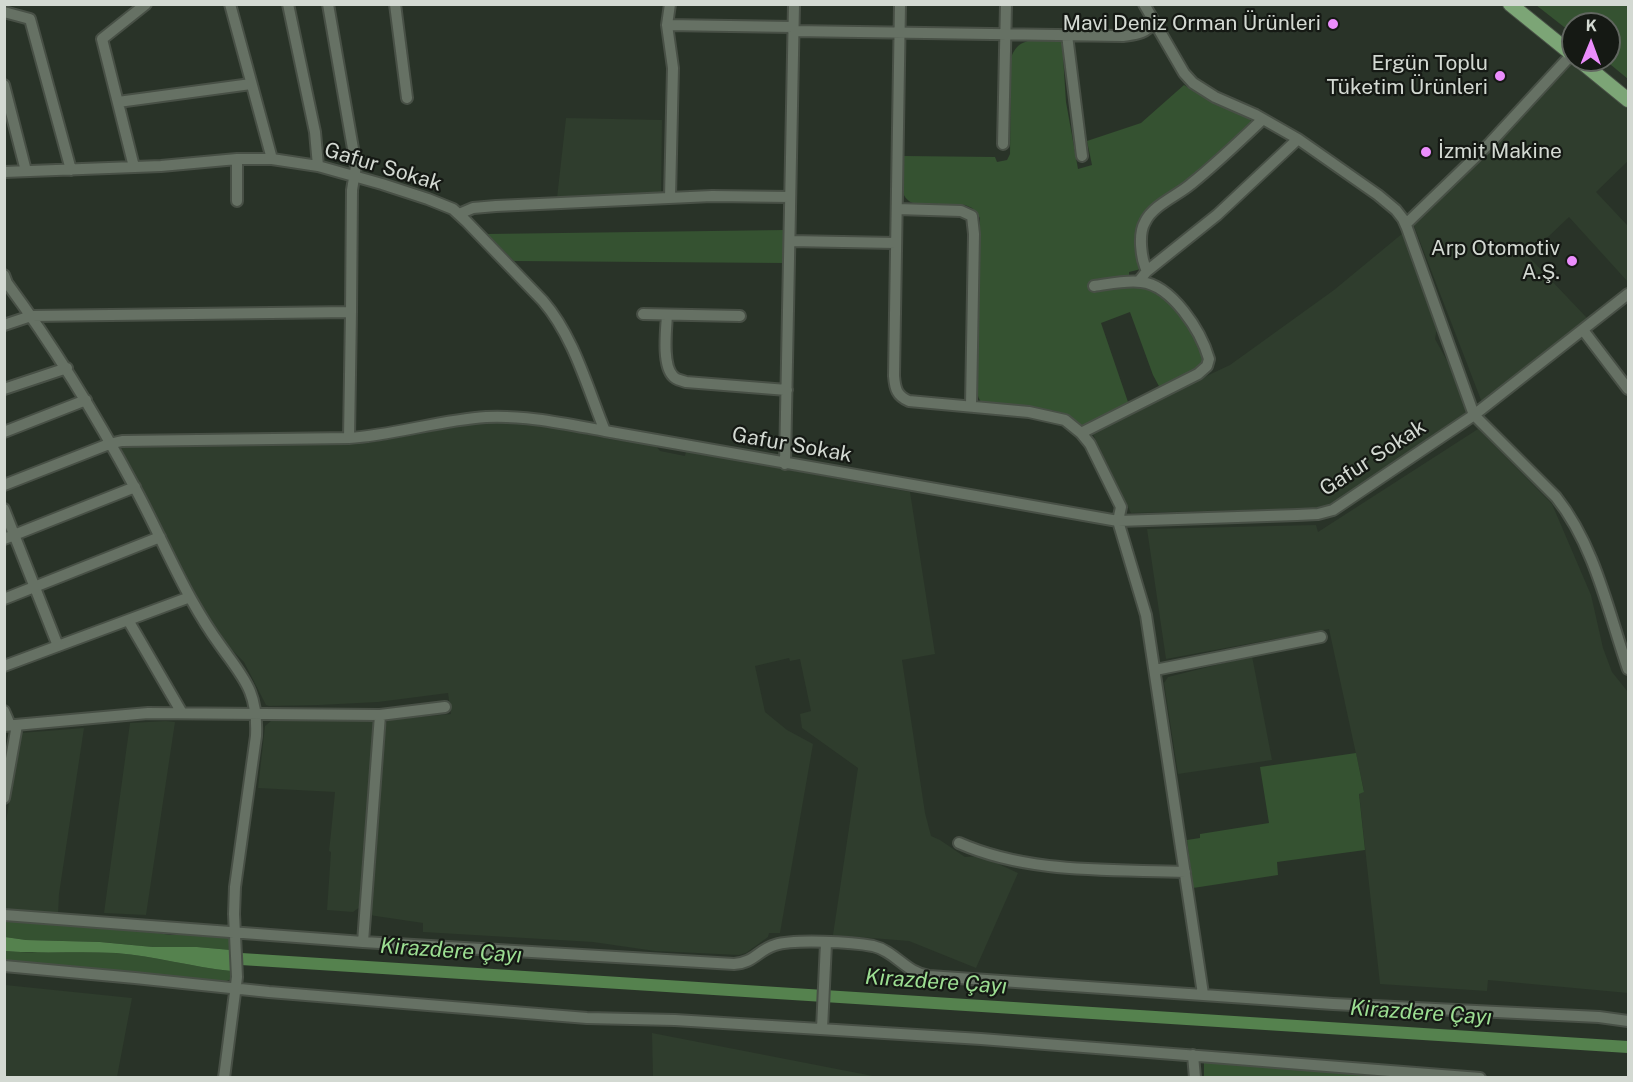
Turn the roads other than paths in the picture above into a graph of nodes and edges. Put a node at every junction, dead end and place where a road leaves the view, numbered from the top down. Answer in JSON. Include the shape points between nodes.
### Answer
{"nodes":[{"id":1,"x":146,"y":4,"type":"edge"},
{"id":2,"x":230,"y":4,"type":"edge"},
{"id":3,"x":288,"y":4,"type":"edge"},
{"id":4,"x":328,"y":4,"type":"edge"},
{"id":5,"x":395,"y":4,"type":"edge"},
{"id":6,"x":670,"y":4,"type":"edge"},
{"id":7,"x":794,"y":4,"type":"edge"},
{"id":8,"x":900,"y":4,"type":"edge"},
{"id":9,"x":1006,"y":4,"type":"edge"},
{"id":10,"x":1144,"y":4,"type":"edge"},
{"id":11,"x":1510,"y":4,"type":"edge"},
{"id":12,"x":1521,"y":4,"type":"edge"},
{"id":13,"x":4,"y":12,"type":"edge"},
{"id":14,"x":1154,"y":22,"type":"junction"},
{"id":15,"x":667,"y":25,"type":"junction"},
{"id":16,"x":793,"y":29,"type":"junction"},
{"id":17,"x":900,"y":33,"type":"junction"},
{"id":18,"x":1005,"y":34,"type":"junction"},
{"id":19,"x":1067,"y":35,"type":"junction"},
{"id":20,"x":1561,"y":42,"type":"edge"},
{"id":21,"x":1561,"y":44,"type":"edge"},
{"id":22,"x":1561,"y":68,"type":"edge"},
{"id":23,"x":1596,"y":72,"type":"edge"},
{"id":24,"x":1605,"y":72,"type":"edge"},
{"id":25,"x":251,"y":84,"type":"junction"},
{"id":26,"x":4,"y":85,"type":"edge"},
{"id":27,"x":1629,"y":91,"type":"edge"},
{"id":28,"x":407,"y":98,"type":"dead end"},
{"id":29,"x":1629,"y":100,"type":"edge"},
{"id":30,"x":118,"y":102,"type":"junction"},
{"id":31,"x":1263,"y":119,"type":"junction"},
{"id":32,"x":1298,"y":139,"type":"junction"},
{"id":33,"x":1003,"y":144,"type":"dead end"},
{"id":34,"x":1082,"y":156,"type":"dead end"},
{"id":35,"x":237,"y":159,"type":"junction"},
{"id":36,"x":272,"y":159,"type":"junction"},
{"id":37,"x":318,"y":166,"type":"junction"},
{"id":38,"x":134,"y":167,"type":"junction"},
{"id":39,"x":71,"y":170,"type":"junction"},
{"id":40,"x":26,"y":171,"type":"junction"},
{"id":41,"x":4,"y":172,"type":"edge"},
{"id":42,"x":355,"y":177,"type":"junction"},
{"id":43,"x":670,"y":197,"type":"junction"},
{"id":44,"x":790,"y":197,"type":"junction"},
{"id":45,"x":237,"y":201,"type":"dead end"},
{"id":46,"x":897,"y":209,"type":"junction"},
{"id":47,"x":459,"y":214,"type":"junction"},
{"id":48,"x":1406,"y":224,"type":"junction"},
{"id":49,"x":790,"y":241,"type":"junction"},
{"id":50,"x":897,"y":243,"type":"junction"},
{"id":51,"x":1147,"y":271,"type":"junction"},
{"id":52,"x":5,"y":281,"type":"edge"},
{"id":53,"x":1139,"y":281,"type":"junction"},
{"id":54,"x":1094,"y":286,"type":"dead end"},
{"id":55,"x":1629,"y":294,"type":"edge"},
{"id":56,"x":351,"y":312,"type":"junction"},
{"id":57,"x":643,"y":314,"type":"dead end"},
{"id":58,"x":666,"y":315,"type":"junction"},
{"id":59,"x":31,"y":316,"type":"junction"},
{"id":60,"x":740,"y":316,"type":"dead end"},
{"id":61,"x":4,"y":325,"type":"edge"},
{"id":62,"x":1583,"y":330,"type":"junction"},
{"id":63,"x":67,"y":368,"type":"junction"},
{"id":64,"x":4,"y":389,"type":"edge"},
{"id":65,"x":1629,"y":389,"type":"edge"},
{"id":66,"x":787,"y":390,"type":"junction"},
{"id":67,"x":86,"y":400,"type":"junction"},
{"id":68,"x":971,"y":405,"type":"junction"},
{"id":69,"x":1474,"y":416,"type":"junction"},
{"id":70,"x":605,"y":431,"type":"junction"},
{"id":71,"x":4,"y":432,"type":"edge"},
{"id":72,"x":1081,"y":433,"type":"junction"},
{"id":73,"x":349,"y":438,"type":"junction"},
{"id":74,"x":110,"y":444,"type":"junction"},
{"id":75,"x":785,"y":464,"type":"junction"},
{"id":76,"x":4,"y":485,"type":"edge"},
{"id":77,"x":135,"y":487,"type":"junction"},
{"id":78,"x":4,"y":509,"type":"edge"},
{"id":79,"x":1118,"y":521,"type":"junction"},
{"id":80,"x":10,"y":537,"type":"edge"},
{"id":81,"x":160,"y":537,"type":"junction"},
{"id":82,"x":35,"y":587,"type":"junction"},
{"id":83,"x":190,"y":597,"type":"junction"},
{"id":84,"x":4,"y":599,"type":"edge"},
{"id":85,"x":128,"y":620,"type":"junction"},
{"id":86,"x":1321,"y":637,"type":"dead end"},
{"id":87,"x":58,"y":646,"type":"junction"},
{"id":88,"x":4,"y":666,"type":"edge"},
{"id":89,"x":1629,"y":669,"type":"edge"},
{"id":90,"x":1155,"y":670,"type":"junction"},
{"id":91,"x":445,"y":707,"type":"dead end"},
{"id":92,"x":4,"y":711,"type":"edge"},
{"id":93,"x":182,"y":713,"type":"junction"},
{"id":94,"x":380,"y":714,"type":"junction"},
{"id":95,"x":256,"y":715,"type":"junction"},
{"id":96,"x":10,"y":725,"type":"edge"},
{"id":97,"x":4,"y":798,"type":"edge"},
{"id":98,"x":959,"y":843,"type":"dead end"},
{"id":99,"x":1185,"y":872,"type":"junction"},
{"id":100,"x":4,"y":915,"type":"edge"},
{"id":101,"x":235,"y":932,"type":"junction"},
{"id":102,"x":363,"y":942,"type":"junction"},
{"id":103,"x":826,"y":947,"type":"junction"},
{"id":104,"x":4,"y":966,"type":"edge"},
{"id":105,"x":236,"y":989,"type":"junction"},
{"id":106,"x":1203,"y":994,"type":"junction"},
{"id":107,"x":1629,"y":1022,"type":"edge"},
{"id":108,"x":822,"y":1025,"type":"junction"},
{"id":109,"x":1194,"y":1055,"type":"junction"},
{"id":110,"x":224,"y":1077,"type":"edge"},
{"id":111,"x":1195,"y":1077,"type":"edge"},
{"id":112,"x":1480,"y":1077,"type":"edge"}],
"edges":[{"from":1,"to":30,"type":"street","via":[[102,39]]},
{"from":2,"to":25,"type":"street"},
{"from":3,"to":37,"type":"street","via":[[315,132]]},
{"from":4,"to":42,"type":"street","via":[[355,154]]},
{"from":5,"to":28,"type":"street"},
{"from":6,"to":15,"type":"street"},
{"from":7,"to":16,"type":"street"},
{"from":8,"to":17,"type":"street"},
{"from":9,"to":18,"type":"street"},
{"from":10,"to":14,"type":"street"},
{"from":11,"to":21,"type":"main road"},
{"from":12,"to":20,"type":"main road"},
{"from":13,"to":39,"type":"street","via":[[30,18]]},
{"from":14,"to":19,"type":"street","via":[[1148,31],[1134,34]]},
{"from":14,"to":31,"type":"street","via":[[1193,83],[1215,98]]},
{"from":15,"to":16,"type":"street"},
{"from":15,"to":43,"type":"street","via":[[673,68]]},
{"from":16,"to":17,"type":"street"},
{"from":16,"to":44,"type":"street"},
{"from":17,"to":18,"type":"street"},
{"from":17,"to":46,"type":"street"},
{"from":18,"to":19,"type":"street"},
{"from":18,"to":33,"type":"street"},
{"from":19,"to":34,"type":"street"},
{"from":22,"to":48,"type":"street"},
{"from":23,"to":29,"type":"main road"},
{"from":24,"to":27,"type":"main road"},
{"from":25,"to":30,"type":"street"},
{"from":25,"to":36,"type":"street"},
{"from":26,"to":40,"type":"street"},
{"from":30,"to":38,"type":"street"},
{"from":31,"to":32,"type":"street"},
{"from":31,"to":51,"type":"street","via":[[1190,186],[1146,219],[1141,237]]},
{"from":32,"to":48,"type":"street","via":[[1378,195]]},
{"from":32,"to":51,"type":"street","via":[[1217,215]]},
{"from":35,"to":36,"type":"street","name":"Gafur Sokak"},
{"from":35,"to":38,"type":"street","name":"Gafur Sokak"},
{"from":35,"to":45,"type":"street"},
{"from":36,"to":37,"type":"street","name":"Gafur Sokak"},
{"from":37,"to":42,"type":"street","name":"Gafur Sokak"},
{"from":38,"to":39,"type":"street","name":"Gafur Sokak"},
{"from":39,"to":40,"type":"street","name":"Gafur Sokak"},
{"from":40,"to":41,"type":"street","name":"Gafur Sokak"},
{"from":42,"to":47,"type":"street","name":"Gafur Sokak","via":[[428,199]]},
{"from":42,"to":56,"type":"street"},
{"from":43,"to":44,"type":"street"},
{"from":43,"to":47,"type":"street","via":[[482,206]]},
{"from":44,"to":49,"type":"street"},
{"from":46,"to":50,"type":"street"},
{"from":46,"to":68,"type":"street","via":[[961,211],[972,216]]},
{"from":47,"to":70,"type":"street","name":"Gafur Sokak","via":[[554,314]]},
{"from":48,"to":69,"type":"street"},
{"from":49,"to":50,"type":"street"},
{"from":49,"to":66,"type":"street"},
{"from":50,"to":68,"type":"street","via":[[896,391],[909,401]]},
{"from":51,"to":53,"type":"street"},
{"from":52,"to":59,"type":"street"},
{"from":53,"to":54,"type":"street"},
{"from":53,"to":72,"type":"street","via":[[1159,288],[1179,304],[1205,347],[1208,362],[1198,374]]},
{"from":55,"to":62,"type":"street","name":"Gafur Sokak"},
{"from":56,"to":59,"type":"street"},
{"from":56,"to":73,"type":"street"},
{"from":57,"to":58,"type":"street"},
{"from":58,"to":60,"type":"street"},
{"from":58,"to":66,"type":"street","via":[[666,361],[675,378]]},
{"from":59,"to":61,"type":"street"},
{"from":59,"to":63,"type":"street"},
{"from":62,"to":65,"type":"street"},
{"from":62,"to":69,"type":"street","name":"Gafur Sokak"},
{"from":63,"to":64,"type":"street"},
{"from":63,"to":67,"type":"street"},
{"from":66,"to":75,"type":"street"},
{"from":67,"to":71,"type":"street"},
{"from":67,"to":74,"type":"street"},
{"from":68,"to":72,"type":"street","via":[[1058,417]]},
{"from":69,"to":79,"type":"street","name":"Gafur Sokak","via":[[1327,513]]},
{"from":69,"to":89,"type":"street","via":[[1567,512],[1592,562]]},
{"from":70,"to":73,"type":"street","via":[[537,419],[485,417]]},
{"from":70,"to":75,"type":"street","name":"Gafur Sokak"},
{"from":72,"to":79,"type":"street","via":[[1120,507]]},
{"from":73,"to":74,"type":"street"},
{"from":74,"to":76,"type":"street"},
{"from":74,"to":77,"type":"street"},
{"from":75,"to":79,"type":"street","name":"Gafur Sokak"},
{"from":77,"to":80,"type":"street"},
{"from":77,"to":81,"type":"street"},
{"from":78,"to":80,"type":"street"},
{"from":79,"to":90,"type":"street","via":[[1146,615]]},
{"from":80,"to":82,"type":"street"},
{"from":81,"to":82,"type":"street"},
{"from":81,"to":83,"type":"street"},
{"from":82,"to":84,"type":"street"},
{"from":82,"to":87,"type":"street"},
{"from":83,"to":85,"type":"street"},
{"from":83,"to":95,"type":"street","via":[[244,679]]},
{"from":85,"to":87,"type":"street"},
{"from":85,"to":93,"type":"street"},
{"from":86,"to":90,"type":"street"},
{"from":87,"to":88,"type":"street"},
{"from":90,"to":99,"type":"street"},
{"from":91,"to":94,"type":"street"},
{"from":92,"to":96,"type":"street"},
{"from":93,"to":95,"type":"street"},
{"from":93,"to":96,"type":"street"},
{"from":94,"to":95,"type":"street"},
{"from":94,"to":102,"type":"street"},
{"from":95,"to":101,"type":"street","via":[[236,887]]},
{"from":96,"to":97,"type":"street"},
{"from":98,"to":99,"type":"street","via":[[1027,864]]},
{"from":99,"to":106,"type":"street"},
{"from":100,"to":101,"type":"street"},
{"from":101,"to":102,"type":"street"},
{"from":101,"to":105,"type":"street"},
{"from":102,"to":103,"type":"street","via":[[734,964],[748,962],[774,945],[792,942]]},
{"from":103,"to":106,"type":"street","via":[[857,944],[882,949],[913,972],[929,976]]},
{"from":103,"to":108,"type":"street"},
{"from":104,"to":105,"type":"street"},
{"from":105,"to":108,"type":"street","via":[[587,1018]]},
{"from":105,"to":110,"type":"street"},
{"from":106,"to":107,"type":"street","via":[[1599,1017]]},
{"from":108,"to":109,"type":"street"},
{"from":109,"to":111,"type":"street"},
{"from":109,"to":112,"type":"street"}]}
